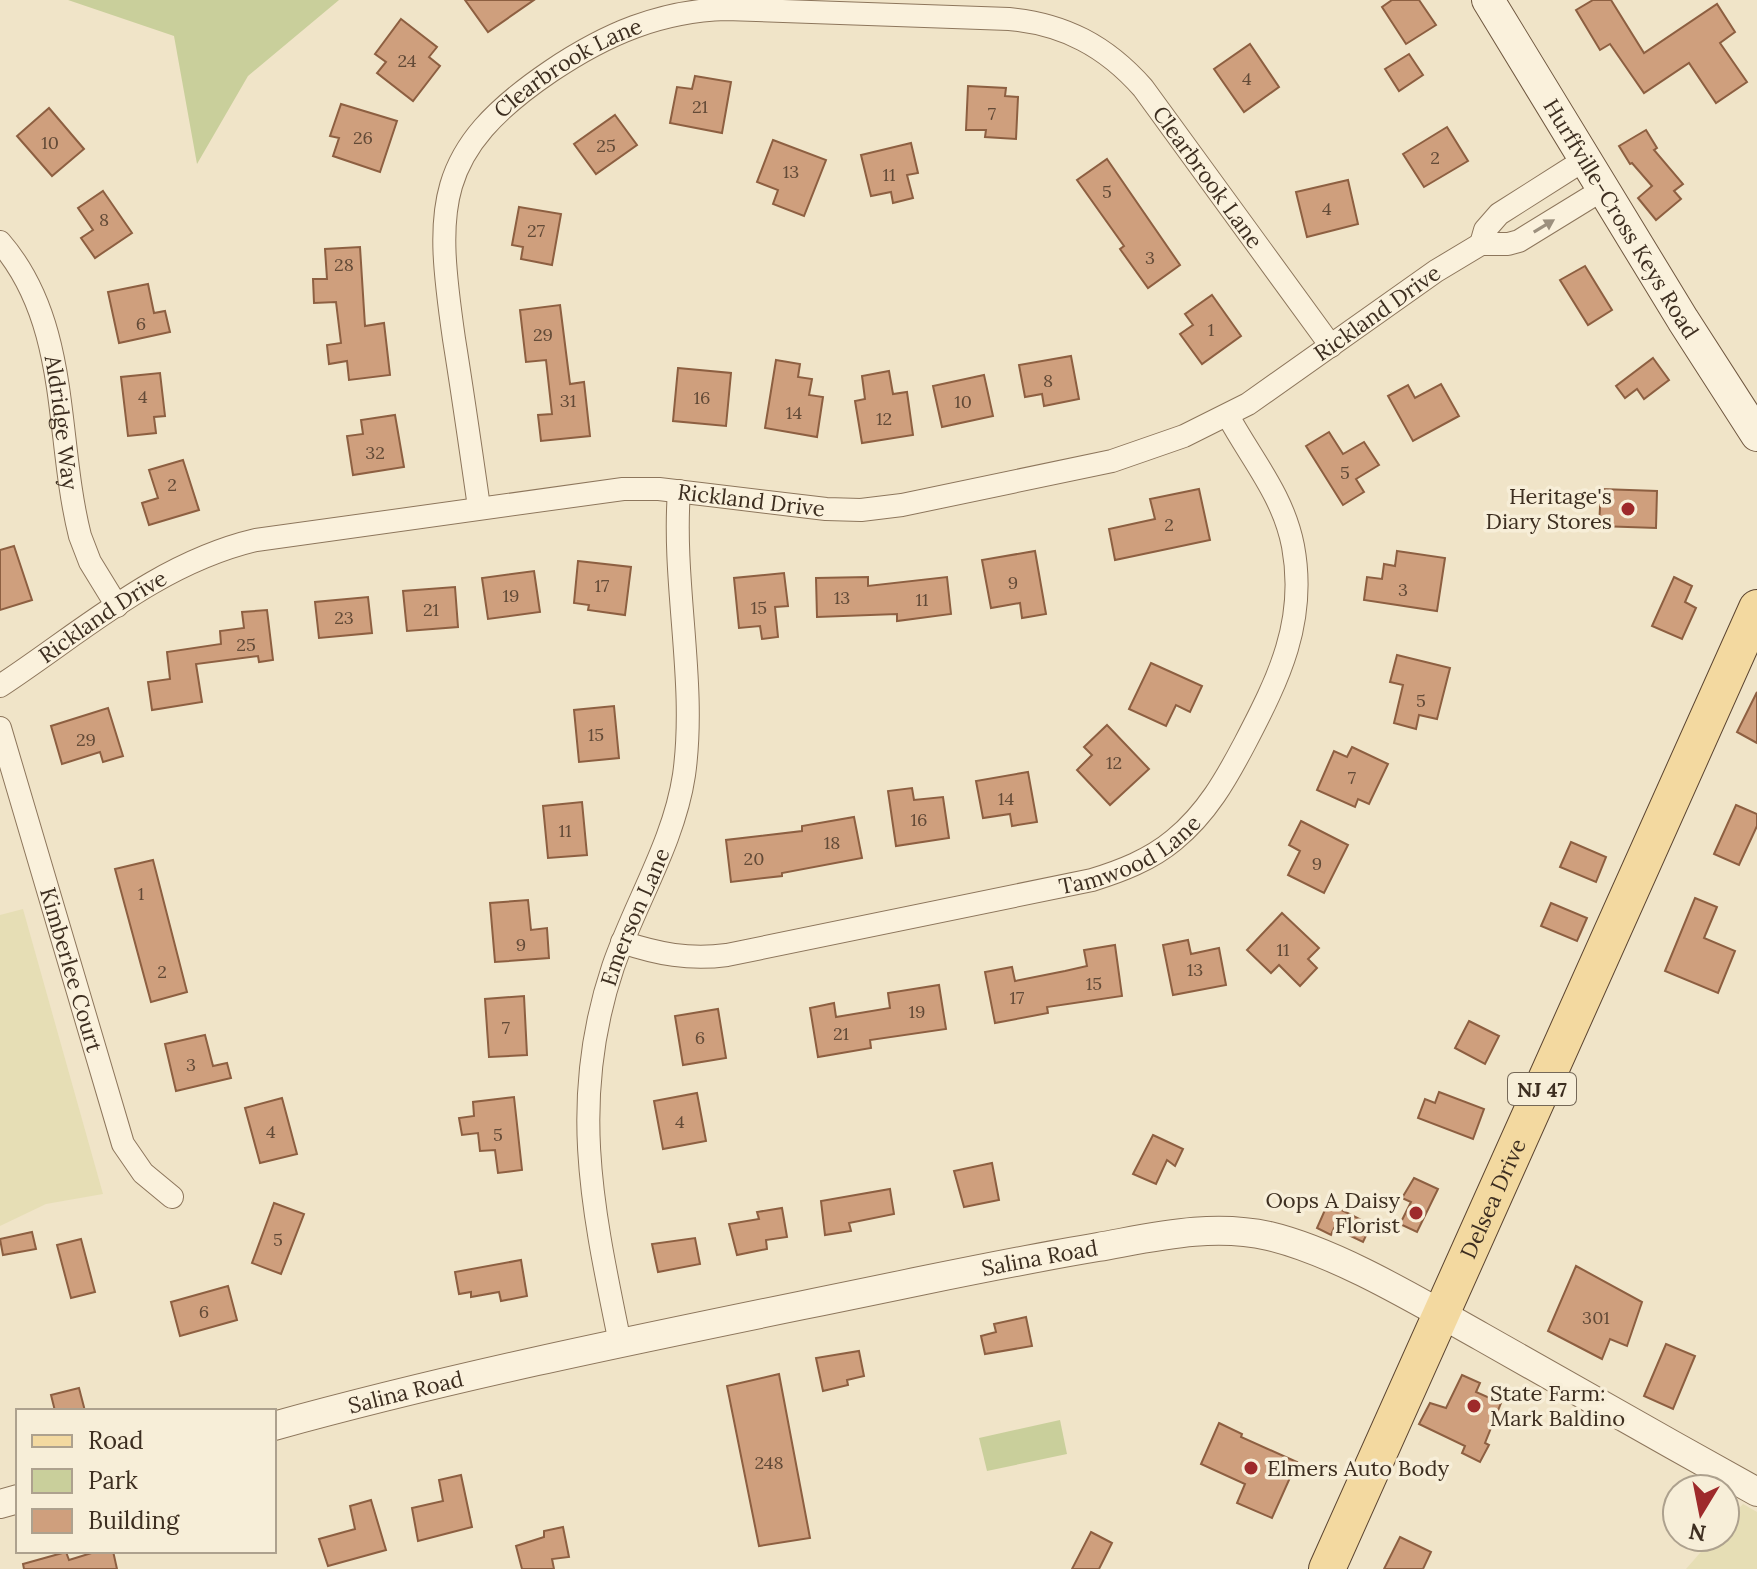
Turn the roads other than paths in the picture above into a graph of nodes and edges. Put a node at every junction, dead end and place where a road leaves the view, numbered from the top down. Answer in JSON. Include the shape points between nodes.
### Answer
{"nodes":[{"id":1,"x":1488,"y":0,"type":"edge"},
{"id":2,"x":1584,"y":160,"type":"junction"},
{"id":3,"x":1602,"y":190,"type":"junction"},
{"id":4,"x":0,"y":242,"type":"edge"},
{"id":5,"x":1481,"y":244,"type":"junction"},
{"id":6,"x":1331,"y":346,"type":"junction"},
{"id":7,"x":1228,"y":416,"type":"junction"},
{"id":8,"x":1757,"y":435,"type":"edge"},
{"id":9,"x":679,"y":491,"type":"junction"},
{"id":10,"x":479,"y":507,"type":"junction"},
{"id":11,"x":117,"y":606,"type":"junction"},
{"id":12,"x":1757,"y":608,"type":"edge"},
{"id":13,"x":0,"y":686,"type":"edge"},
{"id":14,"x":0,"y":728,"type":"edge"},
{"id":15,"x":622,"y":942,"type":"junction"},
{"id":16,"x":172,"y":1197,"type":"dead end"},
{"id":17,"x":1442,"y":1314,"type":"junction"},
{"id":18,"x":620,"y":1343,"type":"junction"},
{"id":19,"x":276,"y":1425,"type":"edge"},
{"id":20,"x":1757,"y":1492,"type":"edge"},
{"id":21,"x":1327,"y":1569,"type":"edge"}],
"edges":[{"from":1,"to":2,"type":"main road","name":"Hurffville-Cross Keys Road"},
{"from":2,"to":3,"type":"main road","name":"Hurffville-Cross Keys Road"},
{"from":2,"to":5,"type":"street","name":"Rickland Drive","via":[[1499,214]]},
{"from":5,"to":3,"type":"street","name":"Rickland Drive","one_way":true,"via":[[1519,241]]},
{"from":3,"to":8,"type":"main road","name":"Hurffville-Cross Keys Road"},
{"from":4,"to":11,"type":"street","name":"Aldridge Way","via":[[41,310],[76,521],[84,549]]},
{"from":5,"to":6,"type":"street","name":"Rickland Drive"},
{"from":6,"to":7,"type":"street","name":"Rickland Drive"},
{"from":6,"to":10,"type":"street","name":"Clearbrook Lane","via":[[1143,88],[1085,39],[1053,26],[1009,19],[683,12],[601,40],[544,76],[487,123],[454,177],[445,213],[444,266]]},
{"from":7,"to":9,"type":"street","name":"Rickland Drive","via":[[1112,461],[882,508],[844,510]]},
{"from":7,"to":15,"type":"street","name":"Tamwood Lane","via":[[1283,510],[1295,561],[1296,608],[1285,660],[1268,699],[1210,803],[1173,841],[1125,869],[1092,880],[742,952],[694,958]]},
{"from":9,"to":10,"type":"street","name":"Rickland Drive","via":[[612,489]]},
{"from":9,"to":15,"type":"street","name":"Emerson Lane","via":[[685,762],[669,829]]},
{"from":10,"to":11,"type":"street","name":"Rickland Drive","via":[[228,547],[175,569]]},
{"from":11,"to":13,"type":"street","name":"Rickland Drive"},
{"from":12,"to":17,"type":"main road","name":"Delsea Drive","number":"NJ 47"},
{"from":14,"to":16,"type":"street","name":"Kimberlee Court","via":[[123,1144],[143,1173]]},
{"from":15,"to":18,"type":"street","name":"Emerson Lane","via":[[595,1040],[588,1134],[596,1228]]},
{"from":17,"to":18,"type":"street","name":"Salina Road","via":[[1306,1248],[1244,1231],[1214,1230],[1001,1264]]},
{"from":17,"to":20,"type":"street","name":"Salina Road"},
{"from":17,"to":21,"type":"main road","name":"Delsea Drive","number":"NJ 47"},
{"from":18,"to":19,"type":"street","name":"Salina Road"}]}
